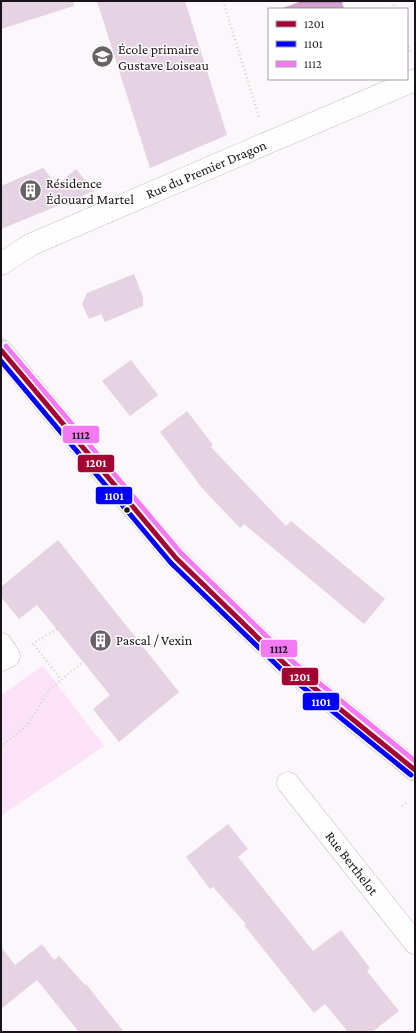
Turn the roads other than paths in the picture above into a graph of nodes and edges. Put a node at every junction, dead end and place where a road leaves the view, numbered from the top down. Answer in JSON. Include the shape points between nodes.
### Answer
{"nodes":[{"id":1,"x":415,"y":80,"type":"edge"},
{"id":2,"x":1,"y":264,"type":"edge"},
{"id":3,"x":3,"y":358,"type":"edge"},
{"id":4,"x":1,"y":644,"type":"edge"},
{"id":5,"x":1,"y":660,"type":"edge"},
{"id":6,"x":415,"y":770,"type":"edge"},
{"id":7,"x":288,"y":783,"type":"dead end"},
{"id":8,"x":415,"y":943,"type":"edge"}],
"edges":[{"from":1,"to":2,"type":"street","name":"Rue du Premier Dragon","via":[[30,245]]},
{"from":3,"to":6,"type":"main road","via":[[176,558],[287,666]]},
{"from":4,"to":5,"type":"street","via":[[9,656]]},
{"from":7,"to":8,"type":"street","name":"Rue Berthelot"}]}
